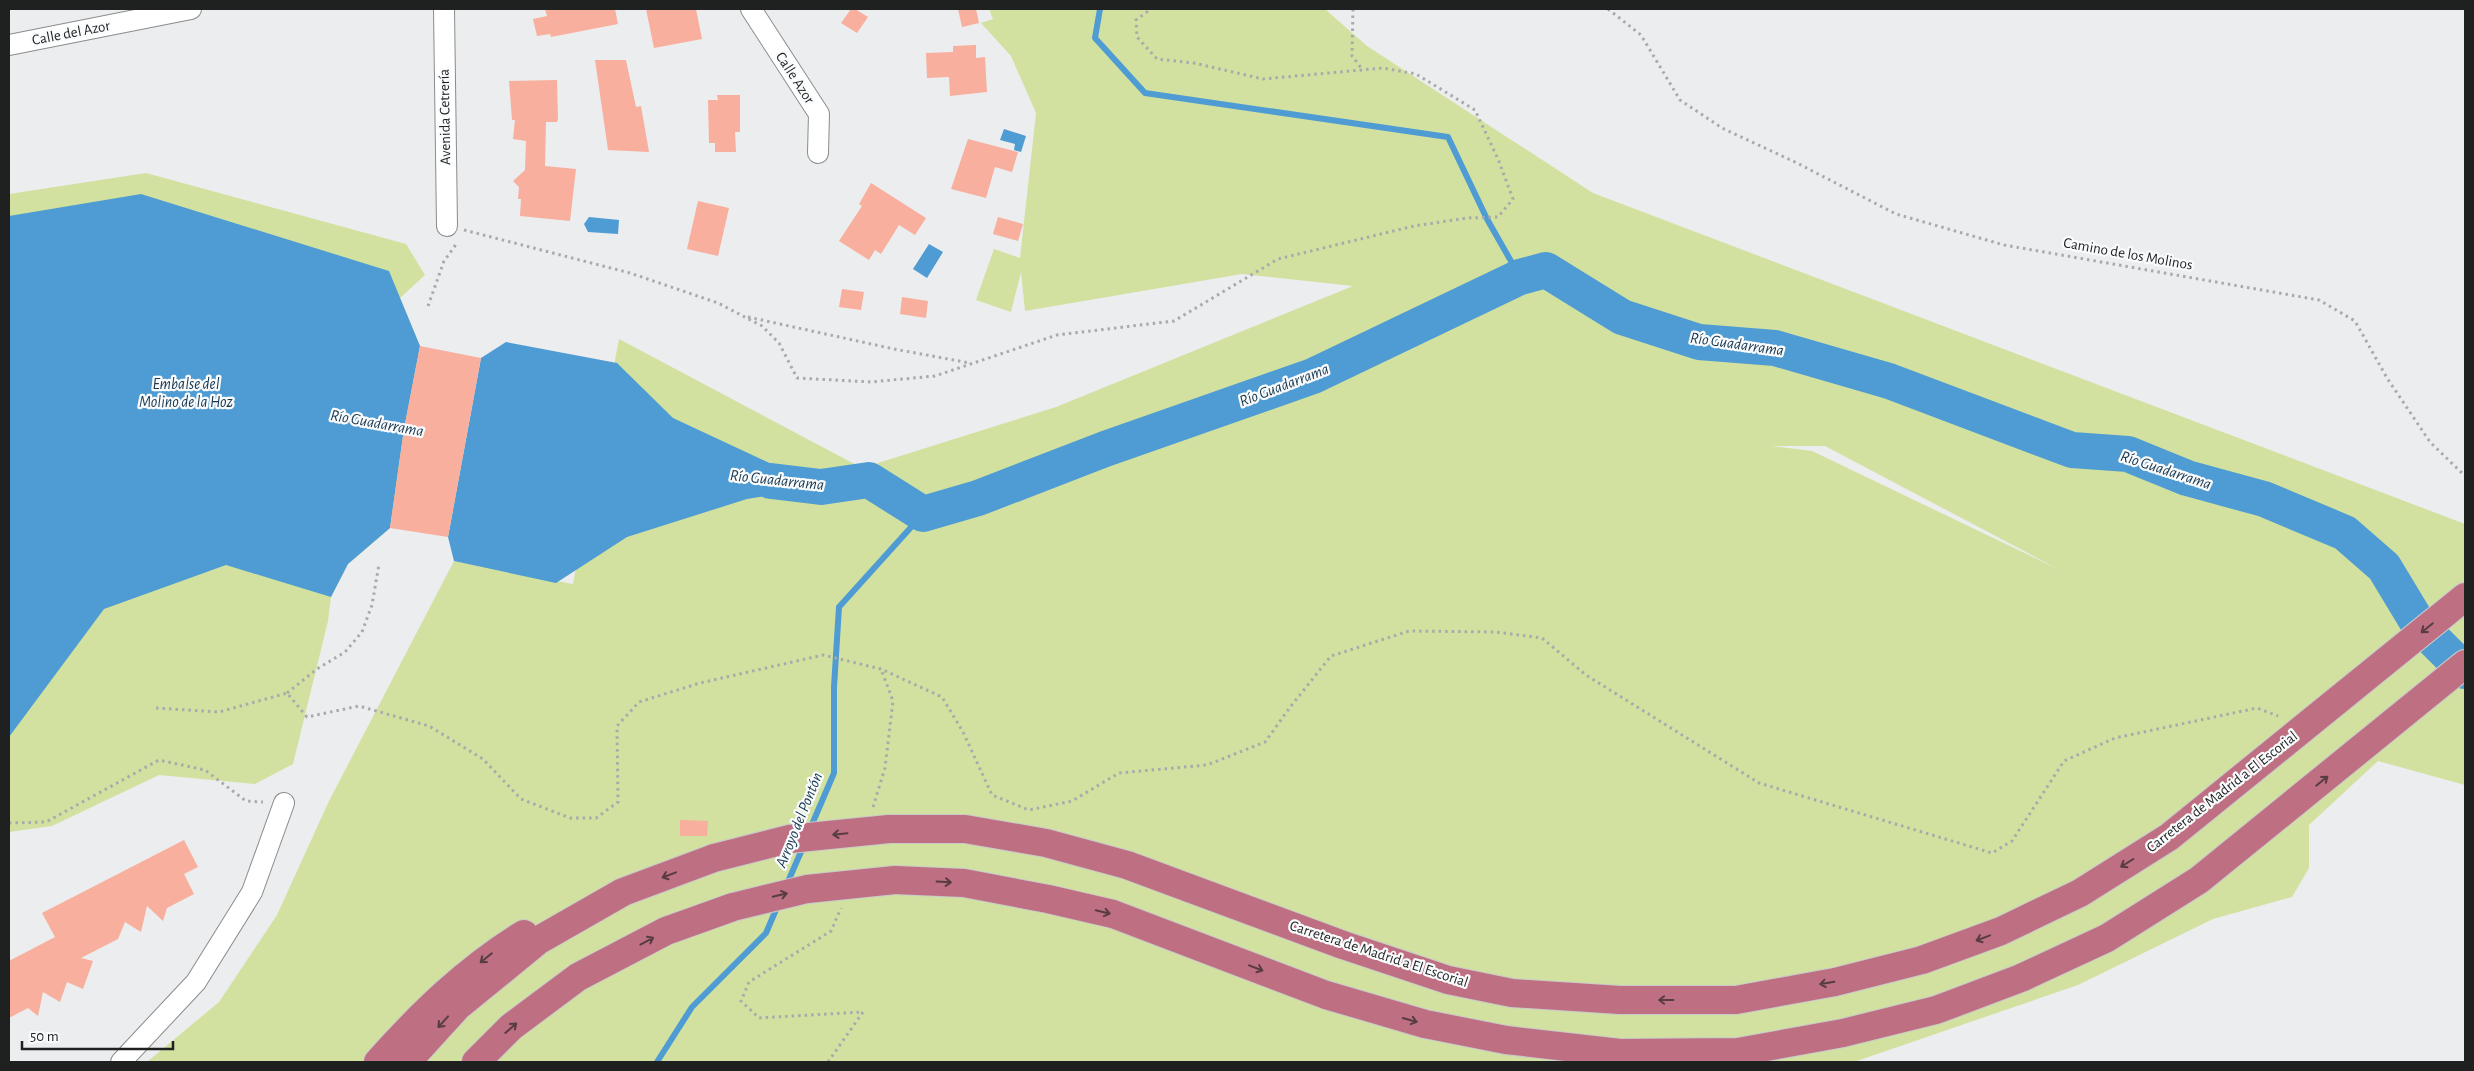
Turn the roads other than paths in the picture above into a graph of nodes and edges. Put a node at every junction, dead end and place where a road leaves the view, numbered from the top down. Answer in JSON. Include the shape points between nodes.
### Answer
{"nodes":[{"id":1,"x":191,"y":9,"type":"edge"},
{"id":2,"x":444,"y":9,"type":"edge"},
{"id":3,"x":751,"y":9,"type":"edge"},
{"id":4,"x":9,"y":45,"type":"edge"},
{"id":5,"x":818,"y":153,"type":"dead end"},
{"id":6,"x":446,"y":226,"type":"road end"},
{"id":7,"x":2465,"y":597,"type":"edge"},
{"id":8,"x":2465,"y":664,"type":"edge"},
{"id":9,"x":284,"y":804,"type":"road end"},
{"id":10,"x":623,"y":892,"type":"junction"},
{"id":11,"x":121,"y":1062,"type":"edge"},
{"id":12,"x":378,"y":1062,"type":"edge"},
{"id":13,"x":406,"y":1062,"type":"edge"},
{"id":14,"x":476,"y":1062,"type":"edge"}],
"edges":[{"from":1,"to":4,"type":"street","name":"Calle del Azor"},
{"from":2,"to":6,"type":"street","name":"Avenida Cetrería"},
{"from":3,"to":5,"type":"street","name":"Calle Azor","via":[[819,114]]},
{"from":7,"to":10,"type":"highway","name":"Carretera de Madrid a El Escorial","one_way":true,"bridge":true,"via":[[2169,837],[2080,893],[2001,931],[1922,960],[1835,982],[1736,1000],[1620,1000],[1512,993],[1448,980],[1343,945],[1128,865],[1046,843],[965,829],[880,821],[714,858]]},
{"from":14,"to":8,"type":"highway","one_way":true,"bridge":true,"via":[[511,1027],[578,977],[666,931],[732,906],[807,889],[895,880],[964,883],[1113,914],[1326,995],[1425,1024],[1506,1040],[1620,1052],[1738,1052],[1843,1034],[1936,1010],[2021,978],[2115,933],[2199,880]]},
{"from":9,"to":11,"type":"street","via":[[252,892],[196,982]]},
{"from":10,"to":12,"type":"highway","one_way":true,"via":[[562,910],[489,955],[413,1023]]},
{"from":10,"to":13,"type":"highway","name":"Carretera de Madrid a El Escorial","one_way":true,"via":[[539,940],[457,1007]]}]}
